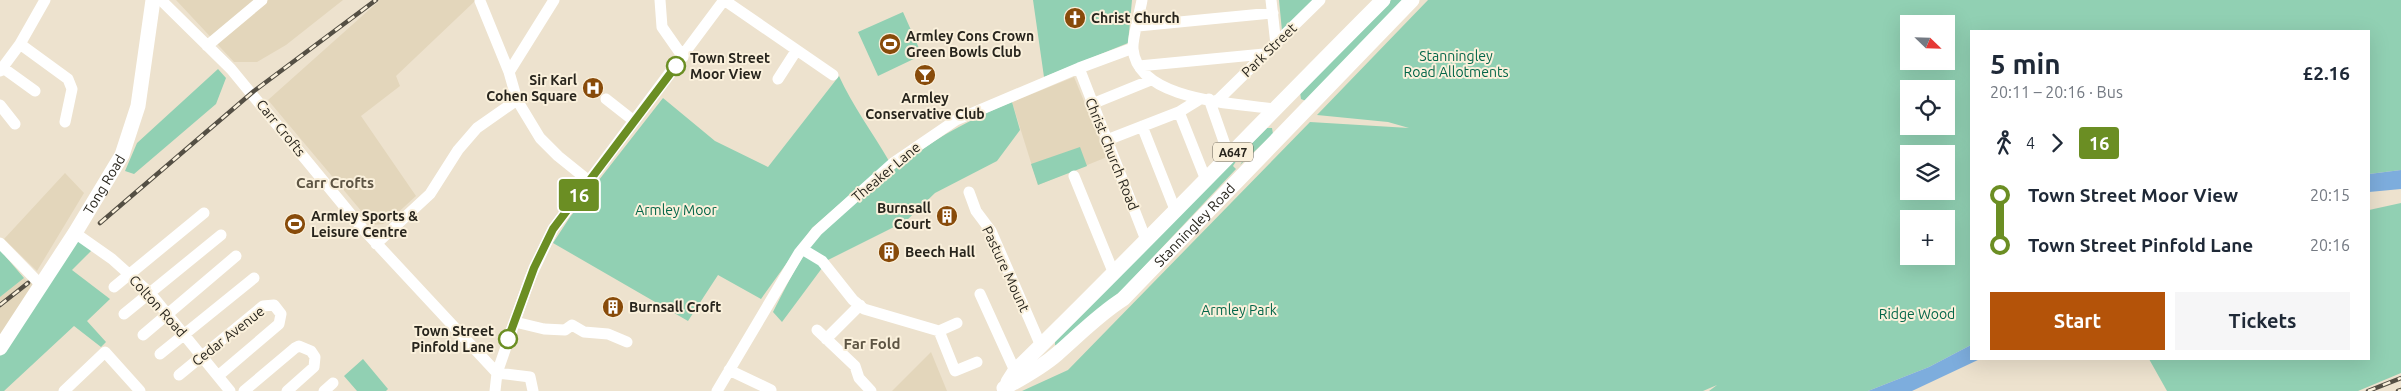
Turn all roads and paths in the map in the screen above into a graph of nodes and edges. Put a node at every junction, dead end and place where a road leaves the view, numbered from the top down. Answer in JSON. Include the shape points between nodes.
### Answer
{"nodes":[{"id":1,"x":45,"y":0,"type":"edge"},
{"id":2,"x":153,"y":0,"type":"edge"},
{"id":3,"x":161,"y":0,"type":"edge"},
{"id":4,"x":262,"y":0,"type":"edge"},
{"id":5,"x":554,"y":0,"type":"edge"},
{"id":6,"x":660,"y":0,"type":"edge"},
{"id":7,"x":724,"y":0,"type":"edge"},
{"id":8,"x":1142,"y":0,"type":"edge"},
{"id":9,"x":1271,"y":0,"type":"edge"},
{"id":10,"x":1320,"y":0,"type":"edge"},
{"id":11,"x":1383,"y":0,"type":"edge"},
{"id":12,"x":1412,"y":0,"type":"edge"},
{"id":13,"x":480,"y":1,"type":"edge"},
{"id":14,"x":1273,"y":13,"type":"junction"},
{"id":15,"x":1138,"y":26,"type":"junction"},
{"id":16,"x":20,"y":44,"type":"junction"},
{"id":17,"x":1276,"y":45,"type":"junction"},
{"id":18,"x":207,"y":46,"type":"junction"},
{"id":19,"x":1133,"y":48,"type":"junction"},
{"id":20,"x":796,"y":51,"type":"junction"},
{"id":21,"x":1264,"y":54,"type":"junction"},
{"id":22,"x":683,"y":57,"type":"junction"},
{"id":23,"x":1139,"y":66,"type":"junction"},
{"id":24,"x":1079,"y":68,"type":"junction"},
{"id":25,"x":2,"y":69,"type":"edge"},
{"id":26,"x":509,"y":72,"type":"junction"},
{"id":27,"x":833,"y":76,"type":"dead end"},
{"id":28,"x":778,"y":79,"type":"dead end"},
{"id":29,"x":1151,"y":80,"type":"junction"},
{"id":30,"x":35,"y":91,"type":"dead end"},
{"id":31,"x":606,"y":99,"type":"dead end"},
{"id":32,"x":1209,"y":99,"type":"junction"},
{"id":33,"x":517,"y":100,"type":"junction"},
{"id":34,"x":1092,"y":104,"type":"junction"},
{"id":35,"x":0,"y":105,"type":"edge"},
{"id":36,"x":1276,"y":107,"type":"junction"},
{"id":37,"x":1179,"y":112,"type":"junction"},
{"id":38,"x":1299,"y":115,"type":"junction"},
{"id":39,"x":634,"y":121,"type":"junction"},
{"id":40,"x":65,"y":122,"type":"dead end"},
{"id":41,"x":15,"y":124,"type":"dead end"},
{"id":42,"x":1142,"y":126,"type":"junction"},
{"id":43,"x":1287,"y":127,"type":"junction"},
{"id":44,"x":1107,"y":140,"type":"junction"},
{"id":45,"x":1229,"y":156,"type":"junction"},
{"id":46,"x":1074,"y":176,"type":"dead end"},
{"id":47,"x":1206,"y":180,"type":"junction"},
{"id":48,"x":589,"y":181,"type":"junction"},
{"id":49,"x":969,"y":192,"type":"dead end"},
{"id":50,"x":1176,"y":212,"type":"junction"},
{"id":51,"x":204,"y":213,"type":"dead end"},
{"id":52,"x":75,"y":233,"type":"junction"},
{"id":53,"x":221,"y":235,"type":"dead end"},
{"id":54,"x":1146,"y":240,"type":"junction"},
{"id":55,"x":0,"y":243,"type":"edge"},
{"id":56,"x":376,"y":244,"type":"junction"},
{"id":57,"x":802,"y":249,"type":"junction"},
{"id":58,"x":236,"y":256,"type":"dead end"},
{"id":59,"x":130,"y":274,"type":"junction"},
{"id":60,"x":1114,"y":274,"type":"junction"},
{"id":61,"x":254,"y":278,"type":"dead end"},
{"id":62,"x":40,"y":284,"type":"junction"},
{"id":63,"x":114,"y":287,"type":"dead end"},
{"id":64,"x":150,"y":293,"type":"junction"},
{"id":65,"x":980,"y":294,"type":"dead end"},
{"id":66,"x":860,"y":305,"type":"junction"},
{"id":67,"x":124,"y":314,"type":"dead end"},
{"id":68,"x":167,"y":314,"type":"junction"},
{"id":69,"x":514,"y":322,"type":"junction"},
{"id":70,"x":956,"y":323,"type":"dead end"},
{"id":71,"x":817,"y":330,"type":"dead end"},
{"id":72,"x":939,"y":331,"type":"junction"},
{"id":73,"x":142,"y":335,"type":"dead end"},
{"id":74,"x":184,"y":335,"type":"junction"},
{"id":75,"x":826,"y":339,"type":"junction"},
{"id":76,"x":627,"y":342,"type":"dead end"},
{"id":77,"x":1041,"y":346,"type":"junction"},
{"id":78,"x":0,"y":348,"type":"edge"},
{"id":79,"x":160,"y":354,"type":"dead end"},
{"id":80,"x":202,"y":356,"type":"junction"},
{"id":81,"x":977,"y":362,"type":"dead end"},
{"id":82,"x":729,"y":370,"type":"junction"},
{"id":83,"x":1015,"y":371,"type":"junction"},
{"id":84,"x":497,"y":373,"type":"junction"},
{"id":85,"x":178,"y":375,"type":"dead end"},
{"id":86,"x":218,"y":376,"type":"junction"},
{"id":87,"x":333,"y":383,"type":"dead end"},
{"id":88,"x":1002,"y":389,"type":"edge"},
{"id":89,"x":771,"y":390,"type":"edge"},
{"id":90,"x":64,"y":391,"type":"edge"},
{"id":91,"x":140,"y":391,"type":"edge"},
{"id":92,"x":230,"y":391,"type":"edge"},
{"id":93,"x":244,"y":391,"type":"edge"},
{"id":94,"x":287,"y":391,"type":"edge"},
{"id":95,"x":324,"y":391,"type":"edge"},
{"id":96,"x":495,"y":391,"type":"edge"},
{"id":97,"x":533,"y":391,"type":"edge"},
{"id":98,"x":717,"y":391,"type":"edge"},
{"id":99,"x":871,"y":391,"type":"edge"}],
"edges":[{"from":1,"to":16,"type":"street"},
{"from":2,"to":52,"type":"main road","name":"Tong Road","via":[[133,124],[122,155]]},
{"from":3,"to":18,"type":"street","name":"Carr Crofts"},
{"from":4,"to":18,"type":"street"},
{"from":5,"to":26,"type":"street"},
{"from":6,"to":22,"type":"street","via":[[662,28]]},
{"from":7,"to":20,"type":"street"},
{"from":7,"to":22,"type":"street"},
{"from":8,"to":15,"type":"street"},
{"from":9,"to":14,"type":"street"},
{"from":10,"to":17,"type":"street","name":"Park Street"},
{"from":11,"to":36,"type":"main road","name":"Stanningley Road","number":"A647"},
{"from":12,"to":38,"type":"main road","name":"Stanningley Road","number":"A647"},
{"from":13,"to":26,"type":"street"},
{"from":14,"to":15,"type":"street"},
{"from":14,"to":17,"type":"street"},
{"from":15,"to":19,"type":"street"},
{"from":16,"to":25,"type":"street"},
{"from":16,"to":40,"type":"street","via":[[68,79],[72,89]]},
{"from":17,"to":21,"type":"street","name":"Park Street"},
{"from":18,"to":56,"type":"street","name":"Carr Crofts","via":[[263,106]]},
{"from":19,"to":23,"type":"street"},
{"from":19,"to":24,"type":"street","name":"Theaker Lane"},
{"from":20,"to":27,"type":"street"},
{"from":20,"to":28,"type":"street"},
{"from":21,"to":23,"type":"street"},
{"from":21,"to":32,"type":"street","name":"Park Street"},
{"from":22,"to":39,"type":"street"},
{"from":23,"to":29,"type":"street"},
{"from":24,"to":34,"type":"street","name":"Christ Church Road"},
{"from":24,"to":57,"type":"street","name":"Theaker Lane","via":[[956,120],[934,134],[893,163]]},
{"from":25,"to":30,"type":"street"},
{"from":26,"to":33,"type":"street"},
{"from":29,"to":32,"type":"street","via":[[1175,92]]},
{"from":29,"to":34,"type":"street"},
{"from":31,"to":39,"type":"street"},
{"from":32,"to":36,"type":"street"},
{"from":32,"to":37,"type":"street","name":"Park Street"},
{"from":32,"to":45,"type":"street"},
{"from":33,"to":48,"type":"street","via":[[540,138]]},
{"from":33,"to":56,"type":"street","via":[[477,128],[458,150],[430,194]]},
{"from":34,"to":44,"type":"street","name":"Christ Church Road"},
{"from":35,"to":41,"type":"street"},
{"from":36,"to":38,"type":"main road","via":[[1295,105]]},
{"from":36,"to":43,"type":"main road","via":[[1277,123]]},
{"from":36,"to":45,"type":"main road","name":"Stanningley Road","number":"A647"},
{"from":37,"to":42,"type":"street","name":"Park Street"},
{"from":37,"to":47,"type":"street"},
{"from":38,"to":43,"type":"main road","name":"Stanningley Road","number":"A647"},
{"from":39,"to":48,"type":"street"},
{"from":42,"to":44,"type":"street","name":"Park Street"},
{"from":42,"to":50,"type":"street"},
{"from":43,"to":88,"type":"main road","name":"Stanningley Road","number":"A647","via":[[1123,299],[1056,355]]},
{"from":44,"to":54,"type":"street","name":"Christ Church Road"},
{"from":45,"to":47,"type":"main road","name":"Stanningley Road","number":"A647"},
{"from":46,"to":60,"type":"street"},
{"from":47,"to":50,"type":"main road","name":"Stanningley Road","number":"A647"},
{"from":48,"to":69,"type":"street","via":[[548,238]]},
{"from":49,"to":77,"type":"street","name":"Pasture Mount","via":[[976,211],[991,231]]},
{"from":50,"to":54,"type":"main road","name":"Stanningley Road","number":"A647"},
{"from":51,"to":59,"type":"street"},
{"from":52,"to":59,"type":"street","name":"Colton Road"},
{"from":52,"to":62,"type":"main road","name":"Tong Road"},
{"from":53,"to":64,"type":"street"},
{"from":54,"to":60,"type":"main road","name":"Stanningley Road","number":"A647"},
{"from":55,"to":62,"type":"street"},
{"from":56,"to":84,"type":"street","name":"Carr Crofts"},
{"from":57,"to":66,"type":"street","via":[[822,261]]},
{"from":57,"to":82,"type":"street","name":"Theaker Lane"},
{"from":58,"to":68,"type":"street"},
{"from":59,"to":63,"type":"street"},
{"from":59,"to":64,"type":"street","name":"Colton Road"},
{"from":60,"to":77,"type":"main road","name":"Stanningley Road","number":"A647"},
{"from":61,"to":74,"type":"street"},
{"from":62,"to":78,"type":"main road","name":"Tong Road"},
{"from":64,"to":67,"type":"street"},
{"from":64,"to":68,"type":"street","name":"Colton Road"},
{"from":65,"to":83,"type":"street"},
{"from":66,"to":72,"type":"street","via":[[875,313]]},
{"from":66,"to":75,"type":"street"},
{"from":68,"to":73,"type":"street"},
{"from":68,"to":74,"type":"street","name":"Colton Road"},
{"from":69,"to":76,"type":"street","via":[[558,330],[565,330],[572,324],[584,332],[608,334]]},
{"from":69,"to":84,"type":"street"},
{"from":70,"to":72,"type":"street"},
{"from":71,"to":75,"type":"street"},
{"from":72,"to":81,"type":"street","via":[[955,371]]},
{"from":74,"to":79,"type":"street"},
{"from":74,"to":80,"type":"street","name":"Colton Road"},
{"from":75,"to":99,"type":"street","via":[[855,366],[858,378]]},
{"from":77,"to":83,"type":"main road","name":"Stanningley Road","number":"A647"},
{"from":80,"to":85,"type":"street","name":"Cedar Avenue"},
{"from":80,"to":86,"type":"street","name":"Colton Road"},
{"from":80,"to":86,"type":"street","name":"Cedar Avenue","via":[[263,306],[278,308],[281,314],[279,324]]},
{"from":82,"to":89,"type":"street"},
{"from":82,"to":98,"type":"street","name":"Theaker Lane"},
{"from":83,"to":88,"type":"main road","name":"Stanningley Road","number":"A647"},
{"from":84,"to":96,"type":"street"},
{"from":84,"to":97,"type":"street","via":[[530,377]]},
{"from":86,"to":92,"type":"street","name":"Colton Road"},
{"from":87,"to":95,"type":"street"},
{"from":90,"to":91,"type":"street","via":[[105,352]]},
{"from":93,"to":94,"type":"street","via":[[295,348],[305,347],[316,361],[314,368]]}]}
